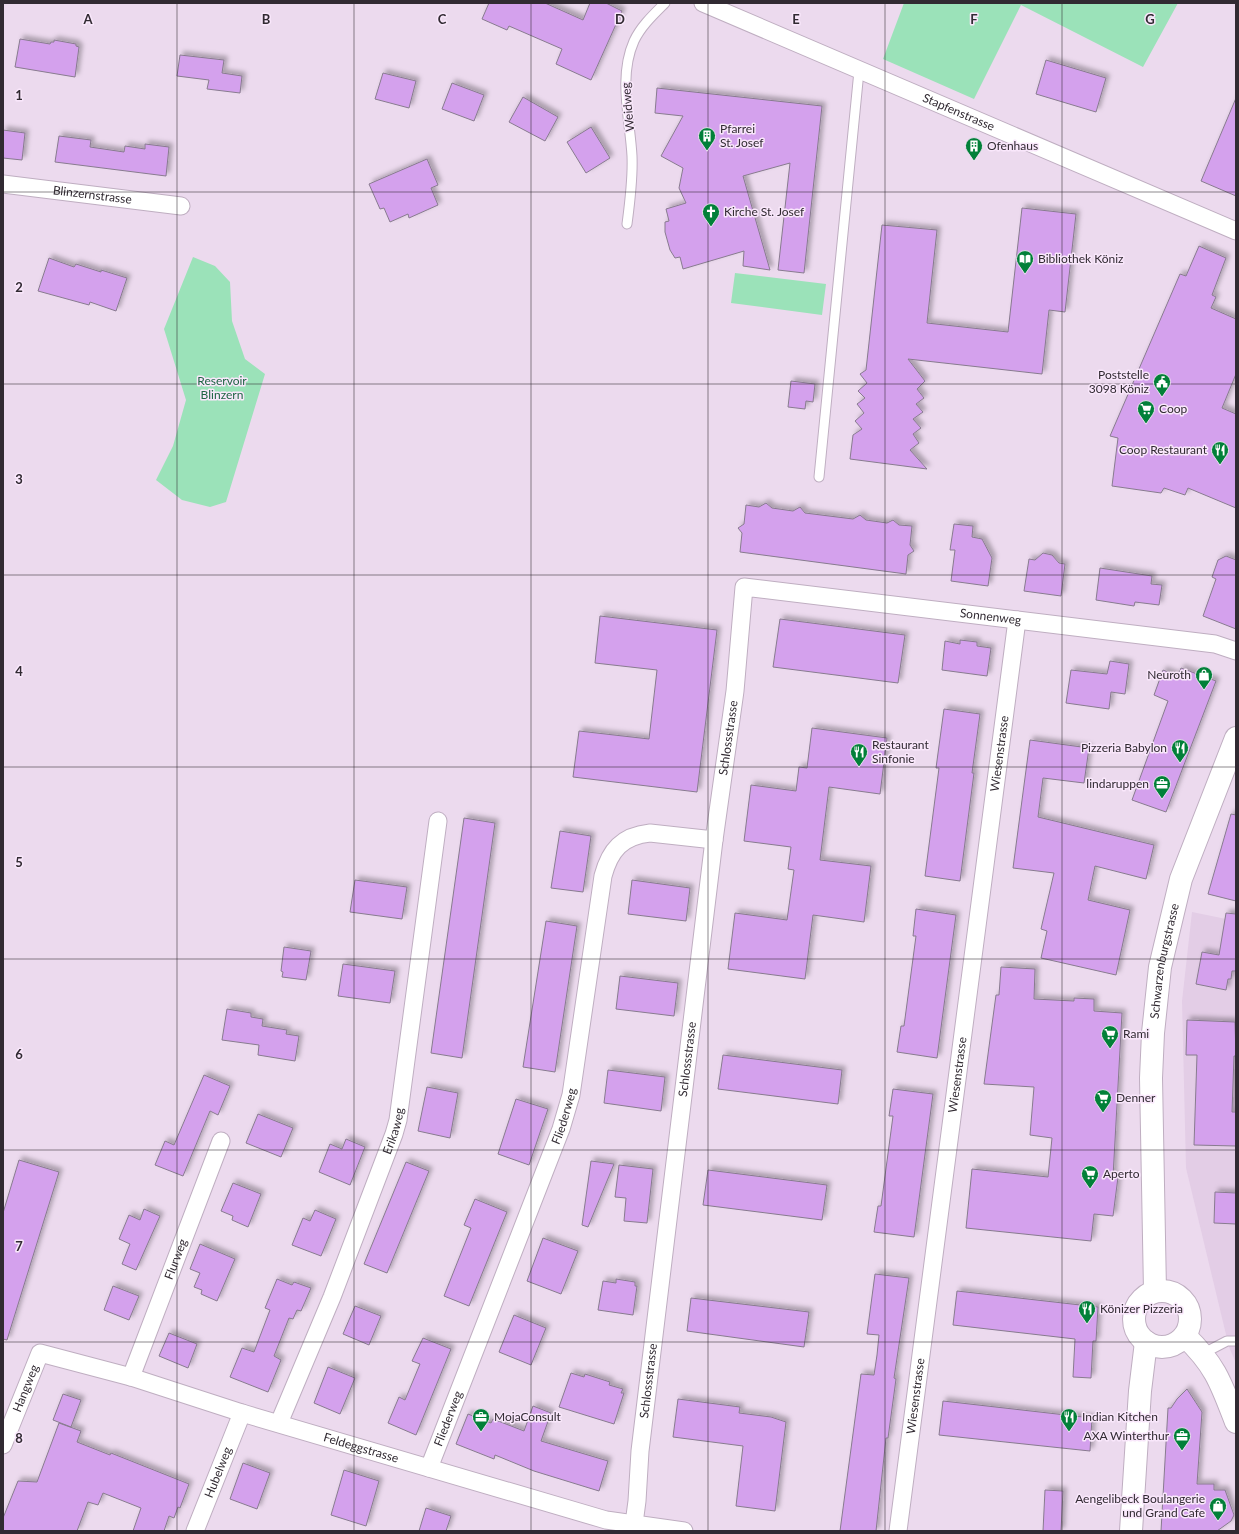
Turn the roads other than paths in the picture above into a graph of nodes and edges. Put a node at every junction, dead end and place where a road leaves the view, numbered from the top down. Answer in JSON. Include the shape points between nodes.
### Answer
{"nodes":[{"id":1,"x":665,"y":3,"type":"edge"},
{"id":2,"x":703,"y":3,"type":"edge"},
{"id":3,"x":859,"y":71,"type":"junction"},
{"id":4,"x":3,"y":184,"type":"edge"},
{"id":5,"x":181,"y":206,"type":"dead end"},
{"id":6,"x":627,"y":224,"type":"dead end"},
{"id":7,"x":1236,"y":231,"type":"edge"},
{"id":8,"x":819,"y":477,"type":"dead end"},
{"id":9,"x":744,"y":587,"type":"joint"},
{"id":10,"x":1017,"y":620,"type":"junction"},
{"id":11,"x":1236,"y":651,"type":"edge"},
{"id":12,"x":1236,"y":738,"type":"edge"},
{"id":13,"x":438,"y":821,"type":"dead end"},
{"id":14,"x":714,"y":840,"type":"junction"},
{"id":15,"x":221,"y":1141,"type":"dead end"},
{"id":16,"x":1155,"y":1291,"type":"junction"},
{"id":17,"x":1184,"y":1336,"type":"junction"},
{"id":18,"x":1236,"y":1341,"type":"edge"},
{"id":19,"x":1146,"y":1342,"type":"junction"},
{"id":20,"x":40,"y":1353,"type":"joint"},
{"id":21,"x":1202,"y":1354,"type":"junction"},
{"id":22,"x":131,"y":1377,"type":"junction"},
{"id":23,"x":242,"y":1413,"type":"junction"},
{"id":24,"x":1236,"y":1422,"type":"edge"},
{"id":25,"x":279,"y":1423,"type":"junction"},
{"id":26,"x":3,"y":1445,"type":"edge"},
{"id":27,"x":429,"y":1468,"type":"junction"},
{"id":28,"x":634,"y":1527,"type":"edge"},
{"id":29,"x":195,"y":1531,"type":"edge"},
{"id":30,"x":684,"y":1531,"type":"edge"},
{"id":31,"x":898,"y":1531,"type":"edge"},
{"id":32,"x":1131,"y":1531,"type":"edge"}],
"edges":[{"from":1,"to":6,"type":"lane","name":"Weidweg","via":[[634,40],[628,58],[625,79],[632,171]]},
{"from":2,"to":3,"type":"street","name":"Stapfenstrasse"},
{"from":3,"to":7,"type":"street","name":"Stapfenstrasse"},
{"from":3,"to":8,"type":"lane"},
{"from":4,"to":5,"type":"street","name":"Blinzernstrasse"},
{"from":9,"to":10,"type":"street","name":"Sonnenweg"},
{"from":9,"to":14,"type":"street","name":"Schlossstrasse","via":[[735,691]]},
{"from":10,"to":11,"type":"street","name":"Sonnenweg","via":[[1215,644]]},
{"from":10,"to":31,"type":"street","name":"Wiesenstrasse"},
{"from":12,"to":16,"type":"main road","name":"Schwarzenburgstrasse","via":[[1205,825],[1181,879],[1160,966],[1155,1002],[1151,1078]]},
{"from":13,"to":25,"type":"street","name":"Erikaweg","via":[[398,1120],[332,1297]]},
{"from":14,"to":27,"type":"street","name":"Fliederweg","via":[[640,834],[620,844],[607,861],[571,1095],[561,1130]]},
{"from":14,"to":28,"type":"street","name":"Schlossstrasse","via":[[641,1443]]},
{"from":15,"to":22,"type":"street","name":"Flurweg"},
{"from":16,"to":17,"type":"main road","via":[[1173,1292],[1187,1305],[1190,1323]]},
{"from":16,"to":19,"type":"main road","via":[[1146,1295],[1135,1311],[1136,1330]]},
{"from":17,"to":19,"type":"main road","via":[[1173,1344],[1164,1346],[1154,1346]]},
{"from":17,"to":21,"type":"main road"},
{"from":18,"to":21,"type":"lane","via":[[1227,1341]]},
{"from":19,"to":32,"type":"main road","via":[[1140,1390]]},
{"from":20,"to":22,"type":"street","name":"Feldeggstrasse"},
{"from":20,"to":26,"type":"street","name":"Hangweg"},
{"from":21,"to":24,"type":"main road","via":[[1221,1383]]},
{"from":22,"to":23,"type":"street","name":"Feldeggstrasse"},
{"from":23,"to":25,"type":"street","name":"Feldeggstrasse"},
{"from":23,"to":29,"type":"street","name":"Hubelweg"},
{"from":25,"to":27,"type":"street","name":"Feldeggstrasse"},
{"from":27,"to":28,"type":"street","name":"Feldeggstrasse"},
{"from":28,"to":30,"type":"street","name":"Feldeggstrasse"}]}
